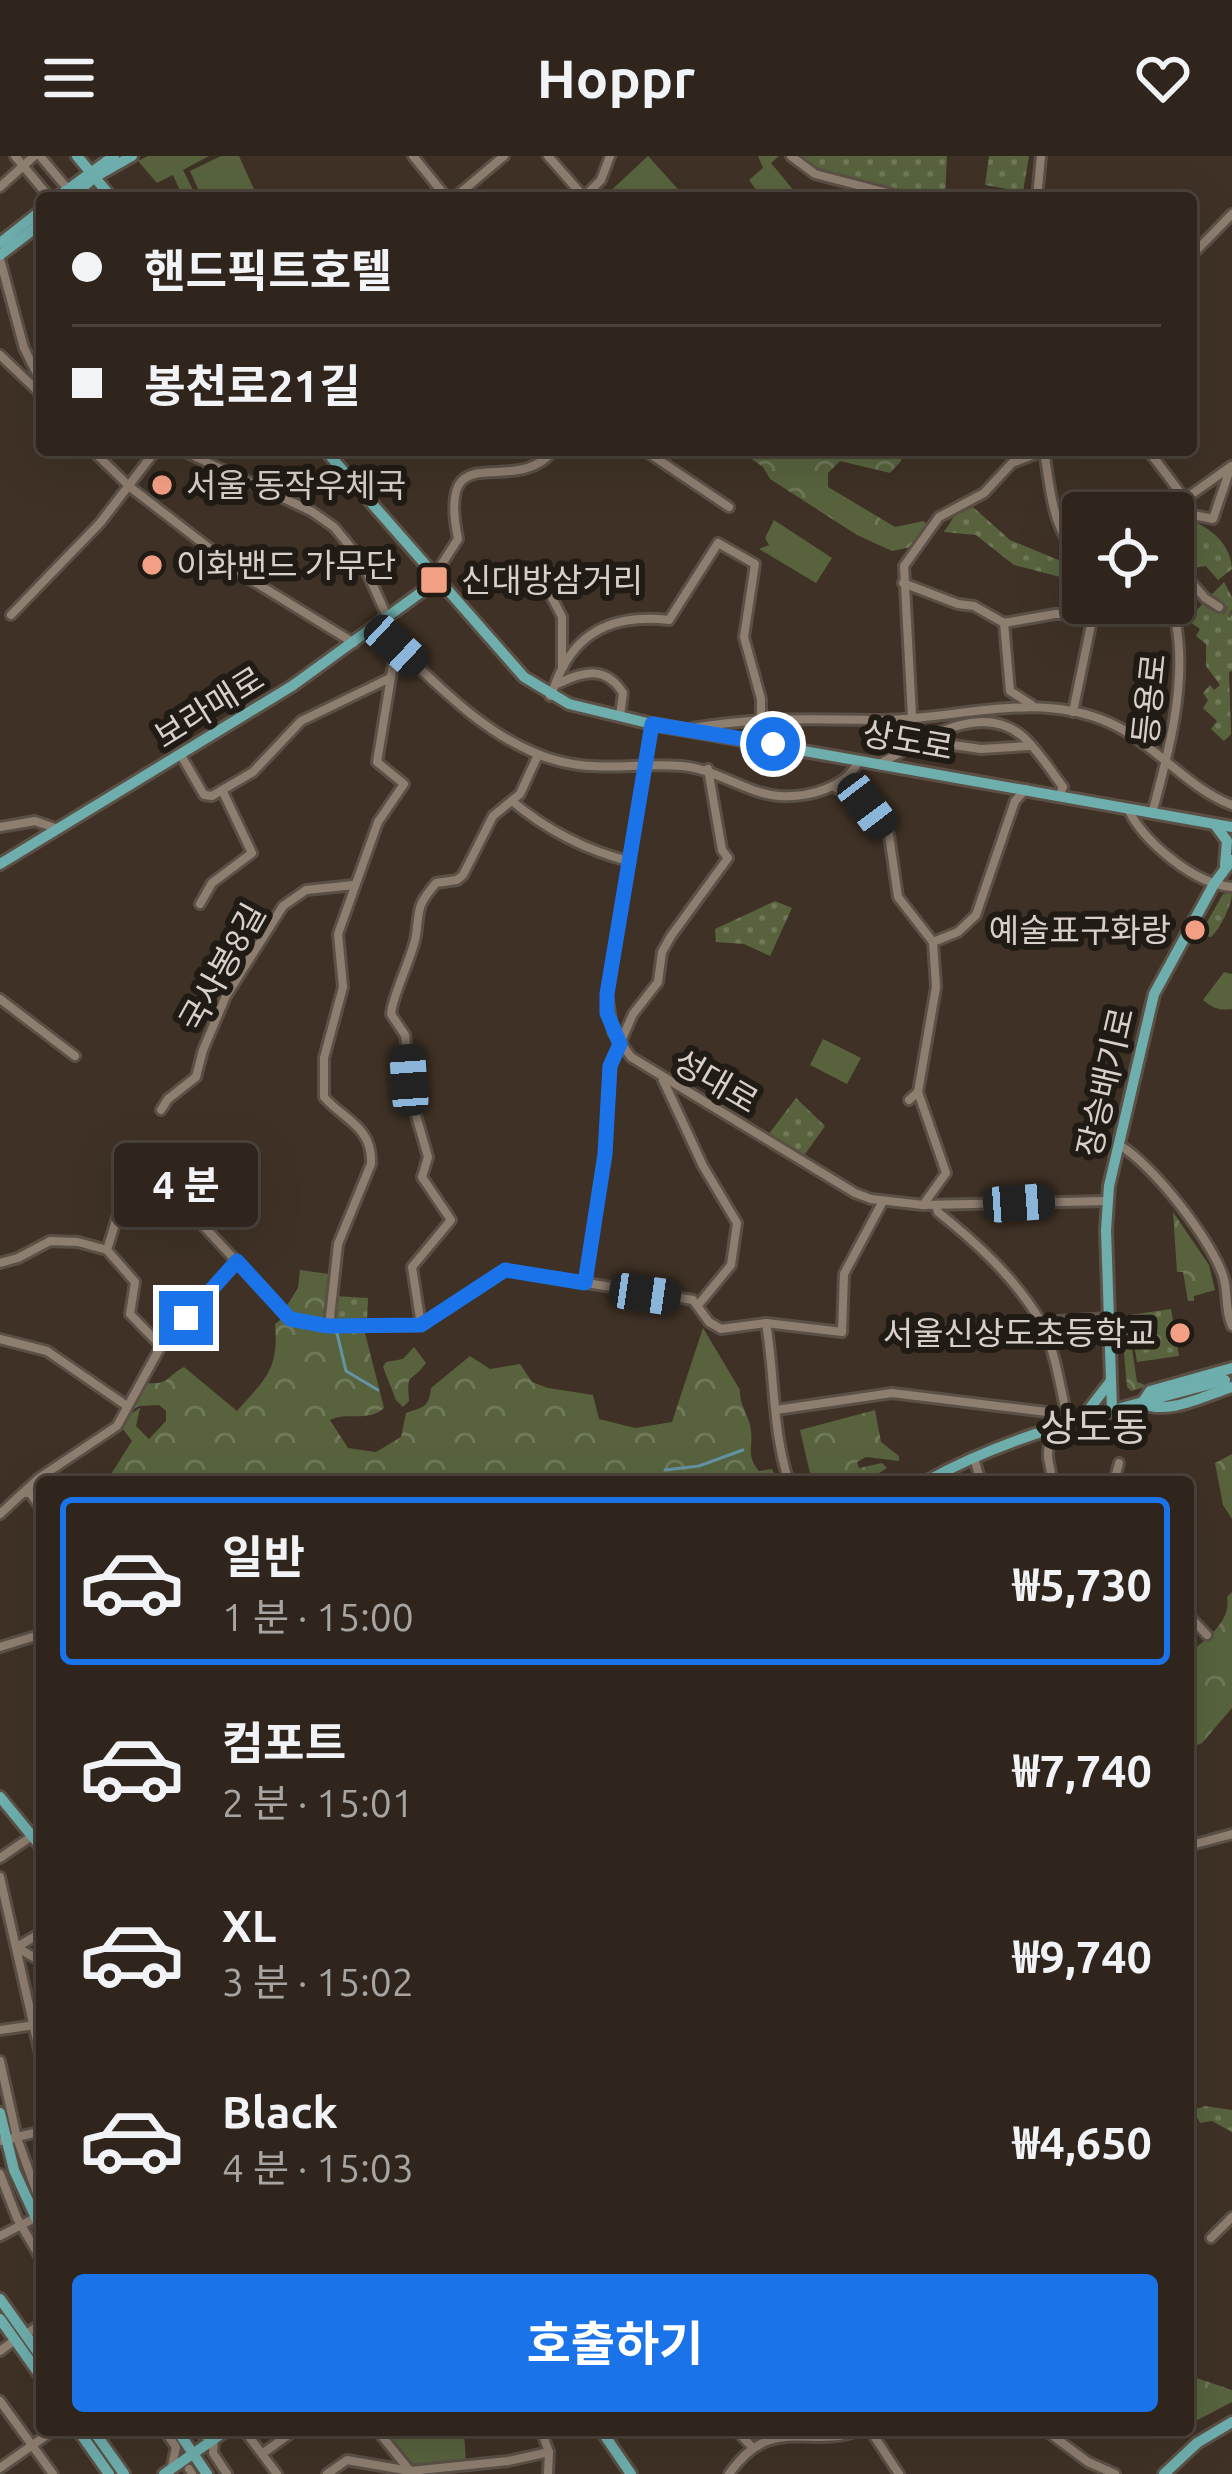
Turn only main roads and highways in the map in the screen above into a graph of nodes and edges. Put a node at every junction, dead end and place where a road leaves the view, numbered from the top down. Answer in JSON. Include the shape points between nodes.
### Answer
{"nodes":[{"id":1,"x":77,"y":156,"type":"edge"},
{"id":2,"x":114,"y":156,"type":"edge"},
{"id":3,"x":132,"y":156,"type":"edge"},
{"id":4,"x":92,"y":174,"type":"junction"},
{"id":5,"x":70,"y":192,"type":"edge"},
{"id":6,"x":107,"y":192,"type":"edge"},
{"id":7,"x":36,"y":215,"type":"edge"},
{"id":8,"x":36,"y":229,"type":"edge"},
{"id":9,"x":0,"y":243,"type":"edge"},
{"id":10,"x":0,"y":257,"type":"edge"},
{"id":11,"x":330,"y":456,"type":"edge"},
{"id":12,"x":438,"y":580,"type":"junction"},
{"id":13,"x":1213,"y":824,"type":"junction"},
{"id":14,"x":1232,"y":827,"type":"edge"},
{"id":15,"x":1229,"y":863,"type":"edge"},
{"id":16,"x":0,"y":864,"type":"edge"},
{"id":17,"x":1230,"y":1375,"type":"edge"},
{"id":18,"x":1110,"y":1382,"type":"junction"},
{"id":19,"x":1112,"y":1410,"type":"junction"},
{"id":20,"x":1083,"y":1418,"type":"junction"},
{"id":21,"x":938,"y":1476,"type":"edge"},
{"id":22,"x":0,"y":1797,"type":"edge"},
{"id":23,"x":36,"y":1841,"type":"edge"},
{"id":24,"x":0,"y":2113,"type":"edge"},
{"id":25,"x":8,"y":2139,"type":"edge"},
{"id":26,"x":36,"y":2207,"type":"edge"},
{"id":27,"x":0,"y":2299,"type":"edge"},
{"id":28,"x":0,"y":2319,"type":"edge"},
{"id":29,"x":20,"y":2337,"type":"junction"},
{"id":30,"x":36,"y":2356,"type":"edge"},
{"id":31,"x":1232,"y":2422,"type":"edge"},
{"id":32,"x":82,"y":2436,"type":"edge"},
{"id":33,"x":97,"y":2436,"type":"edge"},
{"id":34,"x":181,"y":2436,"type":"edge"},
{"id":35,"x":196,"y":2436,"type":"edge"},
{"id":36,"x":217,"y":2436,"type":"edge"},
{"id":37,"x":605,"y":2436,"type":"edge"},
{"id":38,"x":212,"y":2439,"type":"junction"},
{"id":39,"x":194,"y":2454,"type":"junction"},
{"id":40,"x":168,"y":2471,"type":"edge"},
{"id":41,"x":190,"y":2472,"type":"edge"},
{"id":42,"x":109,"y":2474,"type":"edge"},
{"id":43,"x":124,"y":2474,"type":"edge"},
{"id":44,"x":207,"y":2474,"type":"edge"},
{"id":45,"x":631,"y":2474,"type":"edge"},
{"id":46,"x":1164,"y":2474,"type":"edge"}],
"edges":[{"from":1,"to":4,"type":"main road"},
{"from":2,"to":4,"type":"main road"},
{"from":3,"to":4,"type":"main road"},
{"from":4,"to":5,"type":"main road"},
{"from":4,"to":6,"type":"main road"},
{"from":7,"to":9,"type":"main road"},
{"from":8,"to":10,"type":"main road"},
{"from":11,"to":12,"type":"main road","name":"상도로"},
{"from":12,"to":13,"type":"main road","name":"상도로","via":[[524,677],[585,710]]},
{"from":12,"to":16,"type":"main road","name":"보라매로","via":[[182,757]]},
{"from":13,"to":14,"type":"main road","name":"상도로"},
{"from":13,"to":15,"type":"main road","via":[[1227,841]]},
{"from":15,"to":18,"type":"main road","name":"장승배기로","via":[[1154,994],[1119,1144],[1106,1201]]},
{"from":17,"to":19,"type":"main road"},
{"from":18,"to":19,"type":"main road","name":"장승배기로"},
{"from":18,"to":20,"type":"main road"},
{"from":19,"to":20,"type":"main road"},
{"from":20,"to":21,"type":"main road"},
{"from":22,"to":23,"type":"main road"},
{"from":24,"to":25,"type":"main road"},
{"from":25,"to":26,"type":"main road"},
{"from":27,"to":29,"type":"main road"},
{"from":28,"to":29,"type":"main road"},
{"from":29,"to":30,"type":"main road"},
{"from":31,"to":46,"type":"main road"},
{"from":32,"to":42,"type":"main road"},
{"from":33,"to":43,"type":"main road"},
{"from":34,"to":39,"type":"main road"},
{"from":35,"to":38,"type":"main road"},
{"from":36,"to":38,"type":"main road"},
{"from":37,"to":45,"type":"main road"},
{"from":38,"to":39,"type":"main road"},
{"from":39,"to":40,"type":"main road"},
{"from":39,"to":44,"type":"main road"},
{"from":40,"to":41,"type":"main road"},
{"from":41,"to":44,"type":"main road"}]}
